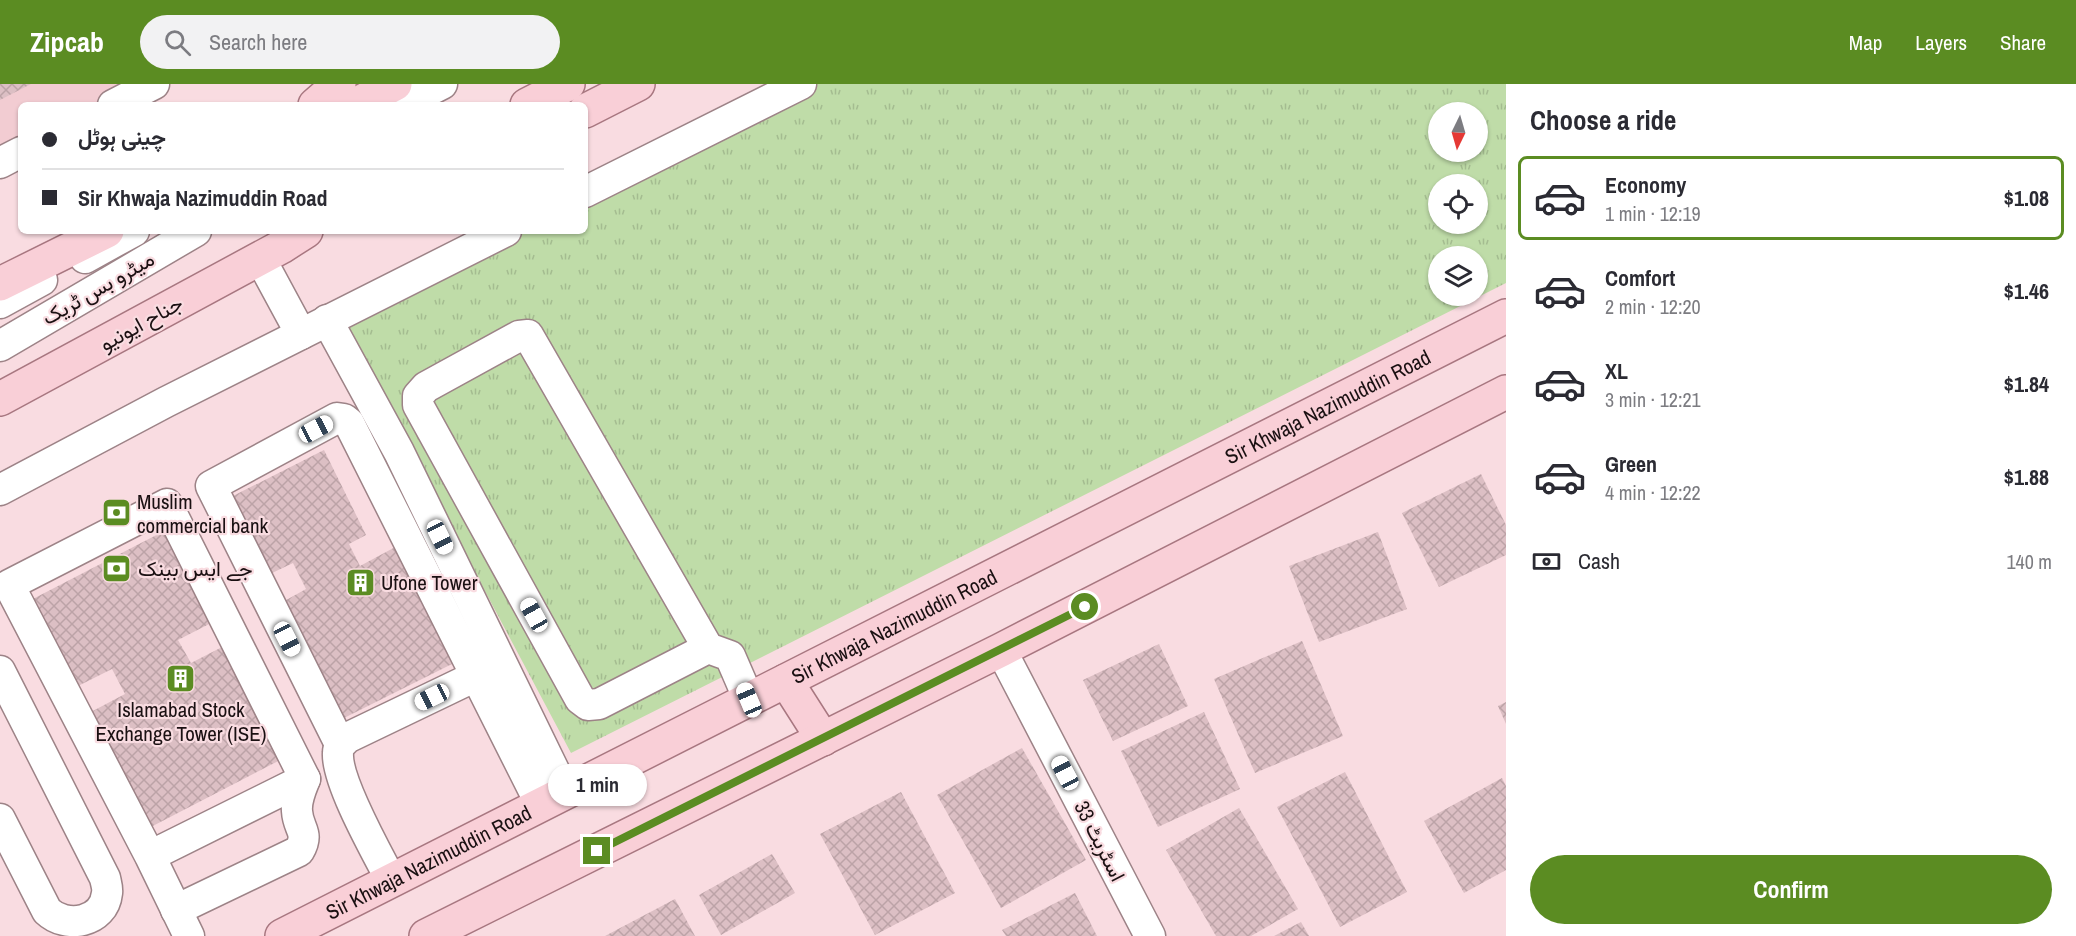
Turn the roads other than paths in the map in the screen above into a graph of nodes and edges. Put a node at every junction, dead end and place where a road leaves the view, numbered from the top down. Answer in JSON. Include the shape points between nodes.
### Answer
{"nodes":[{"id":1,"x":154,"y":84,"type":"edge"},
{"id":2,"x":339,"y":84,"type":"edge"},
{"id":3,"x":568,"y":84,"type":"edge"},
{"id":4,"x":638,"y":84,"type":"edge"},
{"id":5,"x":801,"y":84,"type":"edge"},
{"id":6,"x":438,"y":86,"type":"edge"},
{"id":7,"x":394,"y":92,"type":"edge"},
{"id":8,"x":119,"y":102,"type":"edge"},
{"id":9,"x":318,"y":102,"type":"edge"},
{"id":10,"x":364,"y":102,"type":"edge"},
{"id":11,"x":533,"y":102,"type":"edge"},
{"id":12,"x":588,"y":109,"type":"edge"},
{"id":13,"x":18,"y":154,"type":"edge"},
{"id":14,"x":0,"y":163,"type":"edge"},
{"id":15,"x":588,"y":190,"type":"edge"},
{"id":16,"x":101,"y":234,"type":"edge"},
{"id":17,"x":128,"y":234,"type":"edge"},
{"id":18,"x":191,"y":234,"type":"edge"},
{"id":19,"x":311,"y":234,"type":"edge"},
{"id":20,"x":500,"y":234,"type":"edge"},
{"id":21,"x":282,"y":245,"type":"edge"},
{"id":22,"x":0,"y":284,"type":"edge"},
{"id":23,"x":0,"y":303,"type":"edge"},
{"id":24,"x":1506,"y":316,"type":"edge"},
{"id":25,"x":327,"y":320,"type":"junction"},
{"id":26,"x":301,"y":334,"type":"junction"},
{"id":27,"x":0,"y":346,"type":"edge"},
{"id":28,"x":1506,"y":392,"type":"edge"},
{"id":29,"x":0,"y":399,"type":"edge"},
{"id":30,"x":0,"y":490,"type":"edge"},
{"id":31,"x":708,"y":648,"type":"junction"},
{"id":32,"x":1001,"y":650,"type":"junction"},
{"id":33,"x":0,"y":671,"type":"edge"},
{"id":34,"x":476,"y":675,"type":"junction"},
{"id":35,"x":786,"y":681,"type":"junction"},
{"id":36,"x":749,"y":700,"type":"junction"},
{"id":37,"x":823,"y":739,"type":"junction"},
{"id":38,"x":340,"y":744,"type":"junction"},
{"id":39,"x":305,"y":779,"type":"junction"},
{"id":40,"x":553,"y":799,"type":"junction"},
{"id":41,"x":0,"y":819,"type":"edge"},
{"id":42,"x":150,"y":856,"type":"junction"},
{"id":43,"x":391,"y":880,"type":"junction"},
{"id":44,"x":105,"y":922,"type":"edge"},
{"id":45,"x":183,"y":923,"type":"edge"},
{"id":46,"x":282,"y":936,"type":"edge"},
{"id":47,"x":426,"y":936,"type":"edge"},
{"id":48,"x":1150,"y":936,"type":"edge"}],
"edges":[{"from":1,"to":8,"type":"street"},
{"from":2,"to":9,"type":"main road"},
{"from":3,"to":11,"type":"main road"},
{"from":4,"to":12,"type":"main road"},
{"from":5,"to":15,"type":"street"},
{"from":6,"to":7,"type":"street"},
{"from":7,"to":10,"type":"main road"},
{"from":13,"to":14,"type":"street"},
{"from":16,"to":22,"type":"main road"},
{"from":17,"to":23,"type":"street","name":"میٹرو بس ٹریک"},
{"from":18,"to":27,"type":"street","name":"میٹرو بس ٹریک"},
{"from":19,"to":21,"type":"main road","name":"جناح ایونیو"},
{"from":20,"to":25,"type":"street"},
{"from":21,"to":26,"type":"street"},
{"from":21,"to":29,"type":"main road","name":"جناح ایونیو"},
{"from":24,"to":35,"type":"main road","name":"Sir Khwaja Nazimuddin Road"},
{"from":25,"to":26,"type":"street"},
{"from":25,"to":40,"type":"street","via":[[399,452]]},
{"from":26,"to":30,"type":"street"},
{"from":28,"to":32,"type":"main road"},
{"from":31,"to":31,"type":"street","via":[[598,704],[588,705],[580,699],[418,405],[418,396],[426,387],[519,336],[528,335]]},
{"from":31,"to":36,"type":"street","via":[[730,656]]},
{"from":32,"to":37,"type":"main road"},
{"from":32,"to":48,"type":"street","name":"اسٹریٹ 33"},
{"from":33,"to":44,"type":"street","via":[[105,878]]},
{"from":34,"to":38,"type":"street"},
{"from":34,"to":38,"type":"street","via":[[349,423],[337,418],[211,486]]},
{"from":34,"to":40,"type":"street"},
{"from":35,"to":36,"type":"main road","name":"Sir Khwaja Nazimuddin Road"},
{"from":35,"to":37,"type":"main road"},
{"from":36,"to":40,"type":"main road","name":"Sir Khwaja Nazimuddin Road"},
{"from":37,"to":47,"type":"main road"},
{"from":38,"to":43,"type":"street","via":[[339,769],[345,786]]},
{"from":39,"to":42,"type":"street"},
{"from":39,"to":42,"type":"street","via":[[167,504],[9,585]]},
{"from":39,"to":45,"type":"street","via":[[297,810],[305,841],[299,851]]},
{"from":40,"to":43,"type":"main road","name":"Sir Khwaja Nazimuddin Road"},
{"from":41,"to":44,"type":"street","via":[[54,918],[79,921],[95,915]]},
{"from":42,"to":45,"type":"street"},
{"from":43,"to":46,"type":"main road","name":"Sir Khwaja Nazimuddin Road"}]}
